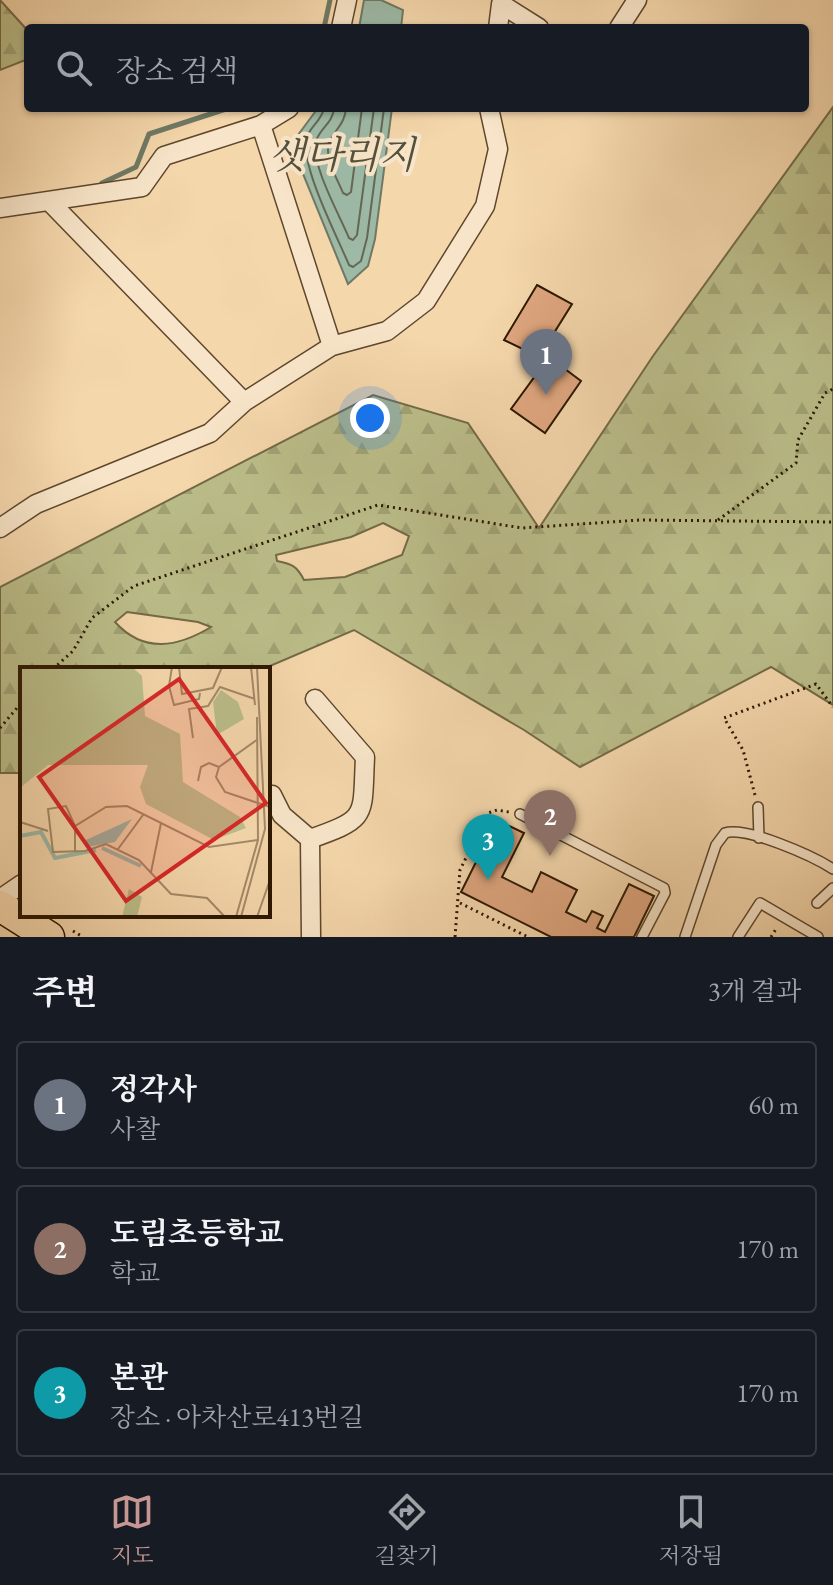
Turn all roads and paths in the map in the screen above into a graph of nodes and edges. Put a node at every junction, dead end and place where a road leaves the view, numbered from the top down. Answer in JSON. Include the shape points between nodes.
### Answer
{"nodes":[{"id":1,"x":347,"y":0,"type":"edge"},
{"id":2,"x":637,"y":0,"type":"edge"},
{"id":3,"x":498,"y":2,"type":"edge"},
{"id":4,"x":342,"y":24,"type":"edge"},
{"id":5,"x":498,"y":24,"type":"edge"},
{"id":6,"x":533,"y":24,"type":"edge"},
{"id":7,"x":622,"y":24,"type":"edge"},
{"id":8,"x":282,"y":112,"type":"edge"},
{"id":9,"x":490,"y":112,"type":"edge"},
{"id":10,"x":261,"y":125,"type":"junction"},
{"id":11,"x":49,"y":201,"type":"junction"},
{"id":12,"x":0,"y":208,"type":"edge"},
{"id":13,"x":332,"y":346,"type":"junction"},
{"id":14,"x":833,"y":389,"type":"edge"},
{"id":15,"x":244,"y":402,"type":"junction"},
{"id":16,"x":718,"y":520,"type":"junction"},
{"id":17,"x":833,"y":522,"type":"edge"},
{"id":18,"x":0,"y":528,"type":"edge"},
{"id":19,"x":55,"y":667,"type":"edge"},
{"id":20,"x":315,"y":699,"type":"dead end"},
{"id":21,"x":20,"y":704,"type":"edge"},
{"id":22,"x":833,"y":707,"type":"edge"},
{"id":23,"x":0,"y":728,"type":"edge"},
{"id":24,"x":270,"y":795,"type":"edge"},
{"id":25,"x":758,"y":807,"type":"joint"},
{"id":26,"x":520,"y":814,"type":"joint"},
{"id":27,"x":759,"y":838,"type":"junction"},
{"id":28,"x":310,"y":839,"type":"junction"},
{"id":29,"x":833,"y":869,"type":"edge"},
{"id":30,"x":20,"y":885,"type":"edge"},
{"id":31,"x":832,"y":892,"type":"edge"},
{"id":32,"x":0,"y":899,"type":"edge"},
{"id":33,"x":459,"y":903,"type":"junction"},
{"id":34,"x":817,"y":903,"type":"dead end"},
{"id":35,"x":0,"y":906,"type":"edge"},
{"id":36,"x":49,"y":937,"type":"edge"},
{"id":37,"x":311,"y":937,"type":"edge"},
{"id":38,"x":455,"y":937,"type":"edge"},
{"id":39,"x":528,"y":937,"type":"edge"},
{"id":40,"x":642,"y":937,"type":"edge"},
{"id":41,"x":685,"y":937,"type":"edge"},
{"id":42,"x":738,"y":937,"type":"edge"},
{"id":43,"x":818,"y":937,"type":"edge"}],
"edges":[{"from":1,"to":4,"type":"street"},
{"from":2,"to":7,"type":"street"},
{"from":3,"to":5,"type":"street"},
{"from":3,"to":6,"type":"street"},
{"from":8,"to":10,"type":"street"},
{"from":9,"to":13,"type":"street","via":[[498,149],[485,206],[426,301],[387,331]]},
{"from":10,"to":11,"type":"street","via":[[164,156],[142,187]]},
{"from":10,"to":13,"type":"street"},
{"from":11,"to":12,"type":"street"},
{"from":11,"to":15,"type":"street"},
{"from":13,"to":15,"type":"street"},
{"from":14,"to":16,"type":"path","via":[[825,393],[798,440],[796,463]]},
{"from":15,"to":18,"type":"street","via":[[210,433],[36,504]]},
{"from":16,"to":17,"type":"path"},
{"from":16,"to":19,"type":"path","via":[[522,528],[378,505],[134,586],[92,618],[73,651]]},
{"from":20,"to":28,"type":"street","via":[[365,757],[363,807],[350,825]]},
{"from":21,"to":23,"type":"path"},
{"from":22,"to":25,"type":"path","via":[[816,684],[724,718],[743,750]]},
{"from":24,"to":28,"type":"street","via":[[282,815]]},
{"from":25,"to":27,"type":"lane"},
{"from":26,"to":33,"type":"path","via":[[488,813],[460,870]]},
{"from":26,"to":40,"type":"lane","via":[[664,888]]},
{"from":27,"to":29,"type":"lane","via":[[798,850]]},
{"from":27,"to":41,"type":"lane","via":[[734,831],[719,838]]},
{"from":28,"to":37,"type":"street"},
{"from":30,"to":32,"type":"street"},
{"from":31,"to":34,"type":"lane"},
{"from":33,"to":38,"type":"path"},
{"from":33,"to":39,"type":"path"},
{"from":35,"to":36,"type":"main road"},
{"from":42,"to":43,"type":"lane","via":[[760,903]]}]}
